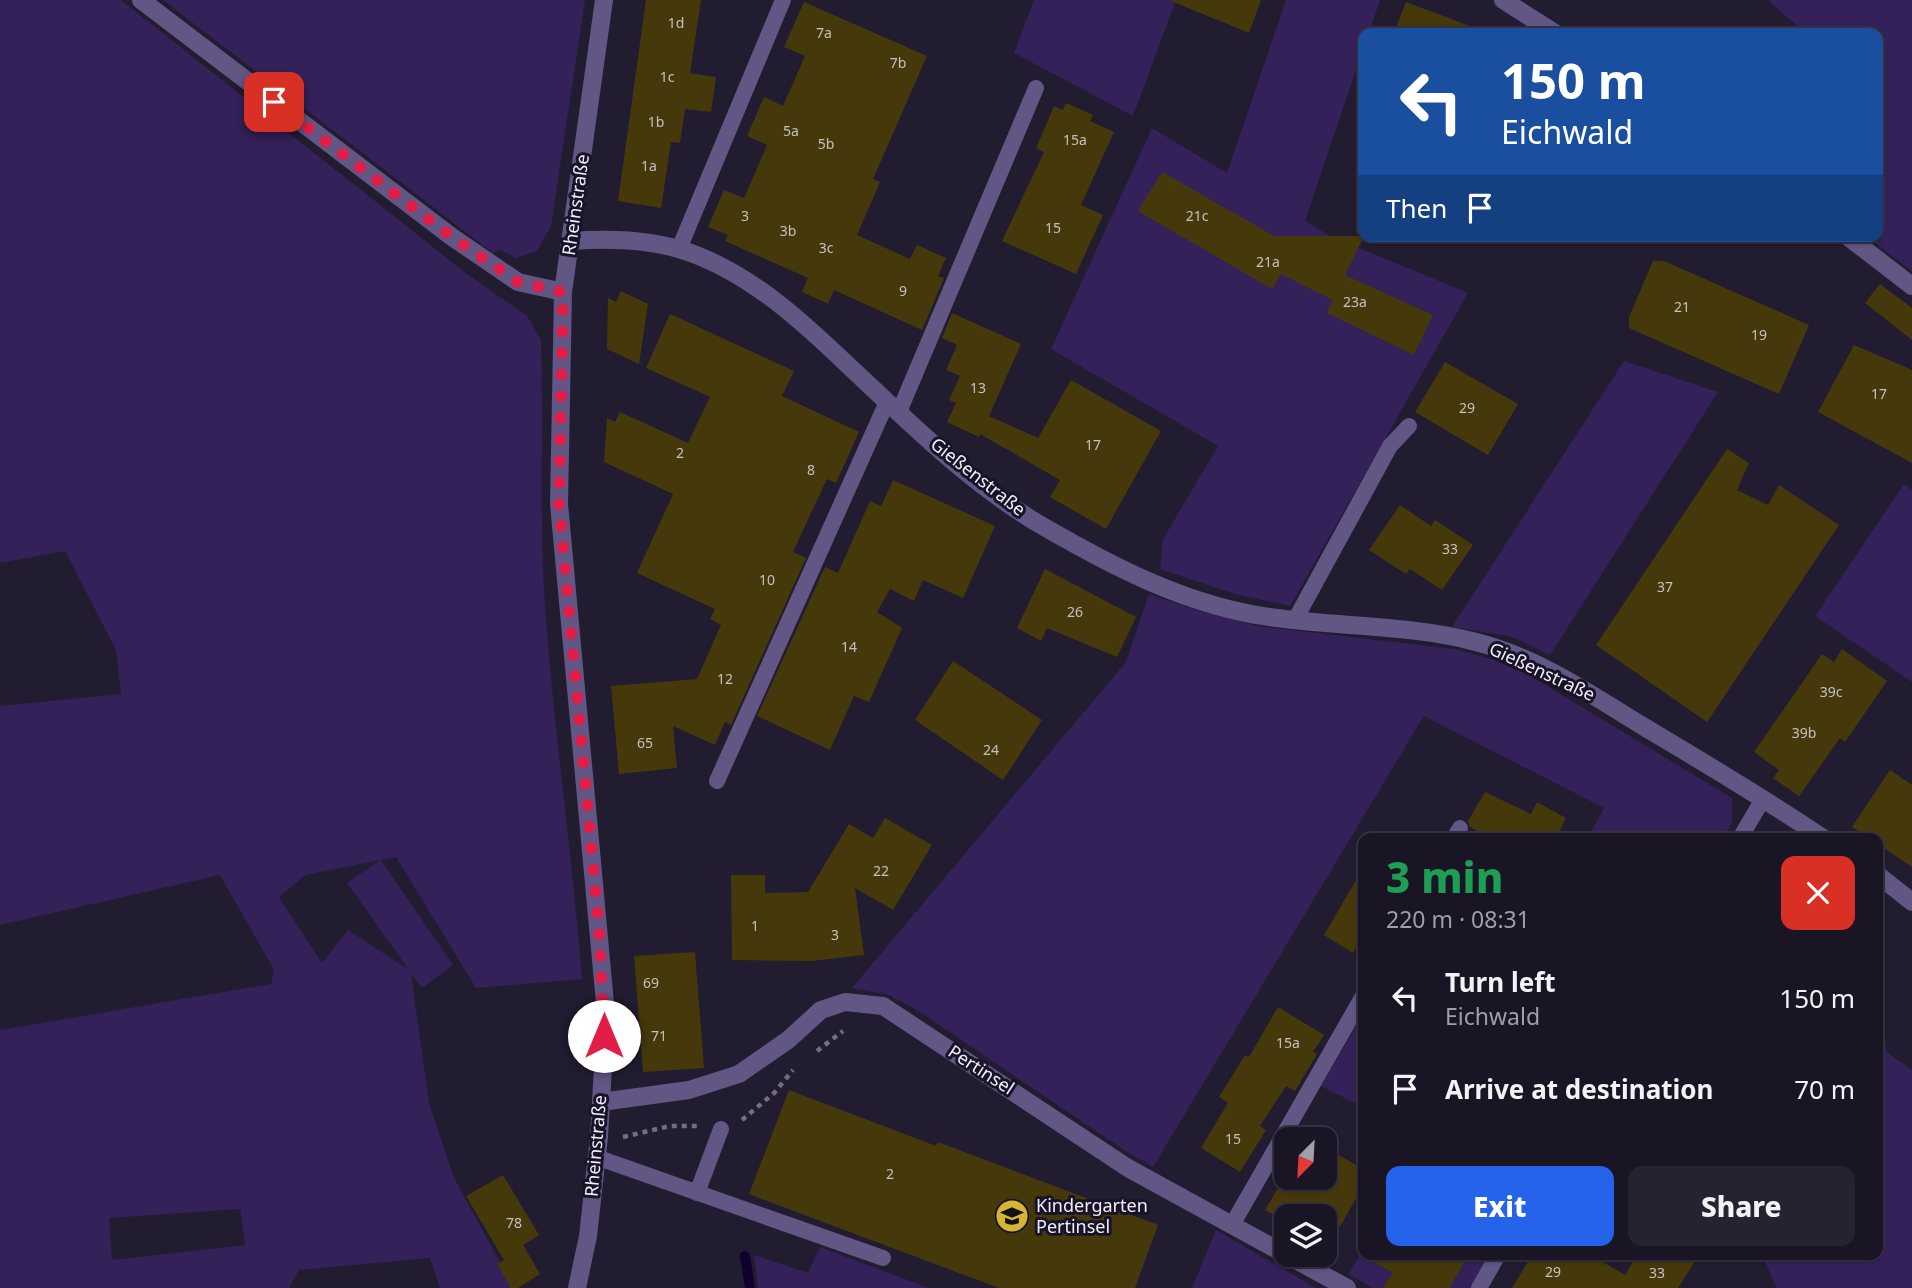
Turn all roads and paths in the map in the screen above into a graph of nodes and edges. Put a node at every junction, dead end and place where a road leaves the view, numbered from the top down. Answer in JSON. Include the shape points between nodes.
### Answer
{"nodes":[{"id":1,"x":141,"y":0,"type":"edge"},
{"id":2,"x":604,"y":0,"type":"edge"},
{"id":3,"x":783,"y":0,"type":"edge"},
{"id":4,"x":1503,"y":0,"type":"edge"},
{"id":5,"x":1547,"y":28,"type":"edge"},
{"id":6,"x":1036,"y":88,"type":"dead end"},
{"id":7,"x":571,"y":242,"type":"junction"},
{"id":8,"x":1855,"y":242,"type":"edge"},
{"id":9,"x":679,"y":249,"type":"junction"},
{"id":10,"x":1912,"y":286,"type":"edge"},
{"id":11,"x":563,"y":292,"type":"junction"},
{"id":12,"x":893,"y":407,"type":"junction"},
{"id":13,"x":1409,"y":426,"type":"dead end"},
{"id":14,"x":1295,"y":620,"type":"junction"},
{"id":15,"x":717,"y":781,"type":"dead end"},
{"id":16,"x":1763,"y":799,"type":"junction"},
{"id":17,"x":1743,"y":833,"type":"edge"},
{"id":18,"x":1816,"y":833,"type":"edge"},
{"id":19,"x":1883,"y":879,"type":"edge"},
{"id":20,"x":1912,"y":902,"type":"edge"},
{"id":21,"x":1358,"y":1005,"type":"edge"},
{"id":22,"x":601,"y":1102,"type":"junction"},
{"id":23,"x":721,"y":1129,"type":"dead end"},
{"id":24,"x":596,"y":1157,"type":"junction"},
{"id":25,"x":697,"y":1193,"type":"junction"},
{"id":26,"x":1232,"y":1225,"type":"junction"},
{"id":27,"x":883,"y":1258,"type":"dead end"},
{"id":28,"x":1496,"y":1260,"type":"edge"},
{"id":29,"x":577,"y":1288,"type":"edge"},
{"id":30,"x":1347,"y":1288,"type":"edge"},
{"id":31,"x":1479,"y":1288,"type":"edge"}],
"edges":[{"from":1,"to":11,"type":"street","via":[[452,237],[518,282]]},
{"from":2,"to":7,"type":"street","name":"Rheinstraße"},
{"from":3,"to":9,"type":"lane"},
{"from":4,"to":5,"type":"street"},
{"from":6,"to":12,"type":"lane"},
{"from":7,"to":9,"type":"street","name":"Gießenstraße","via":[[605,239]]},
{"from":7,"to":11,"type":"street","name":"Rheinstraße"},
{"from":8,"to":10,"type":"street"},
{"from":9,"to":12,"type":"street","name":"Gießenstraße","via":[[762,292]]},
{"from":11,"to":22,"type":"street","name":"Rheinstraße","via":[[559,504],[606,1014]]},
{"from":12,"to":14,"type":"street","name":"Gießenstraße","via":[[1002,501],[1109,563],[1215,605]]},
{"from":12,"to":15,"type":"lane"},
{"from":13,"to":14,"type":"lane","via":[[1390,446]]},
{"from":14,"to":16,"type":"street","name":"Gießenstraße","via":[[1438,635],[1509,653],[1569,681]]},
{"from":16,"to":17,"type":"lane"},
{"from":16,"to":18,"type":"street","name":"Gießenstraße"},
{"from":19,"to":20,"type":"street"},
{"from":21,"to":26,"type":"lane"},
{"from":22,"to":24,"type":"street","name":"Rheinstraße"},
{"from":22,"to":26,"type":"street","name":"Pertinsel","via":[[689,1090],[740,1074],[821,1010],[845,1002],[883,1006],[1128,1168]]},
{"from":23,"to":25,"type":"lane"},
{"from":24,"to":25,"type":"lane"},
{"from":24,"to":29,"type":"street","name":"Rheinstraße"},
{"from":25,"to":27,"type":"lane"},
{"from":26,"to":30,"type":"street","name":"Pertinsel"},
{"from":28,"to":31,"type":"lane"}]}
